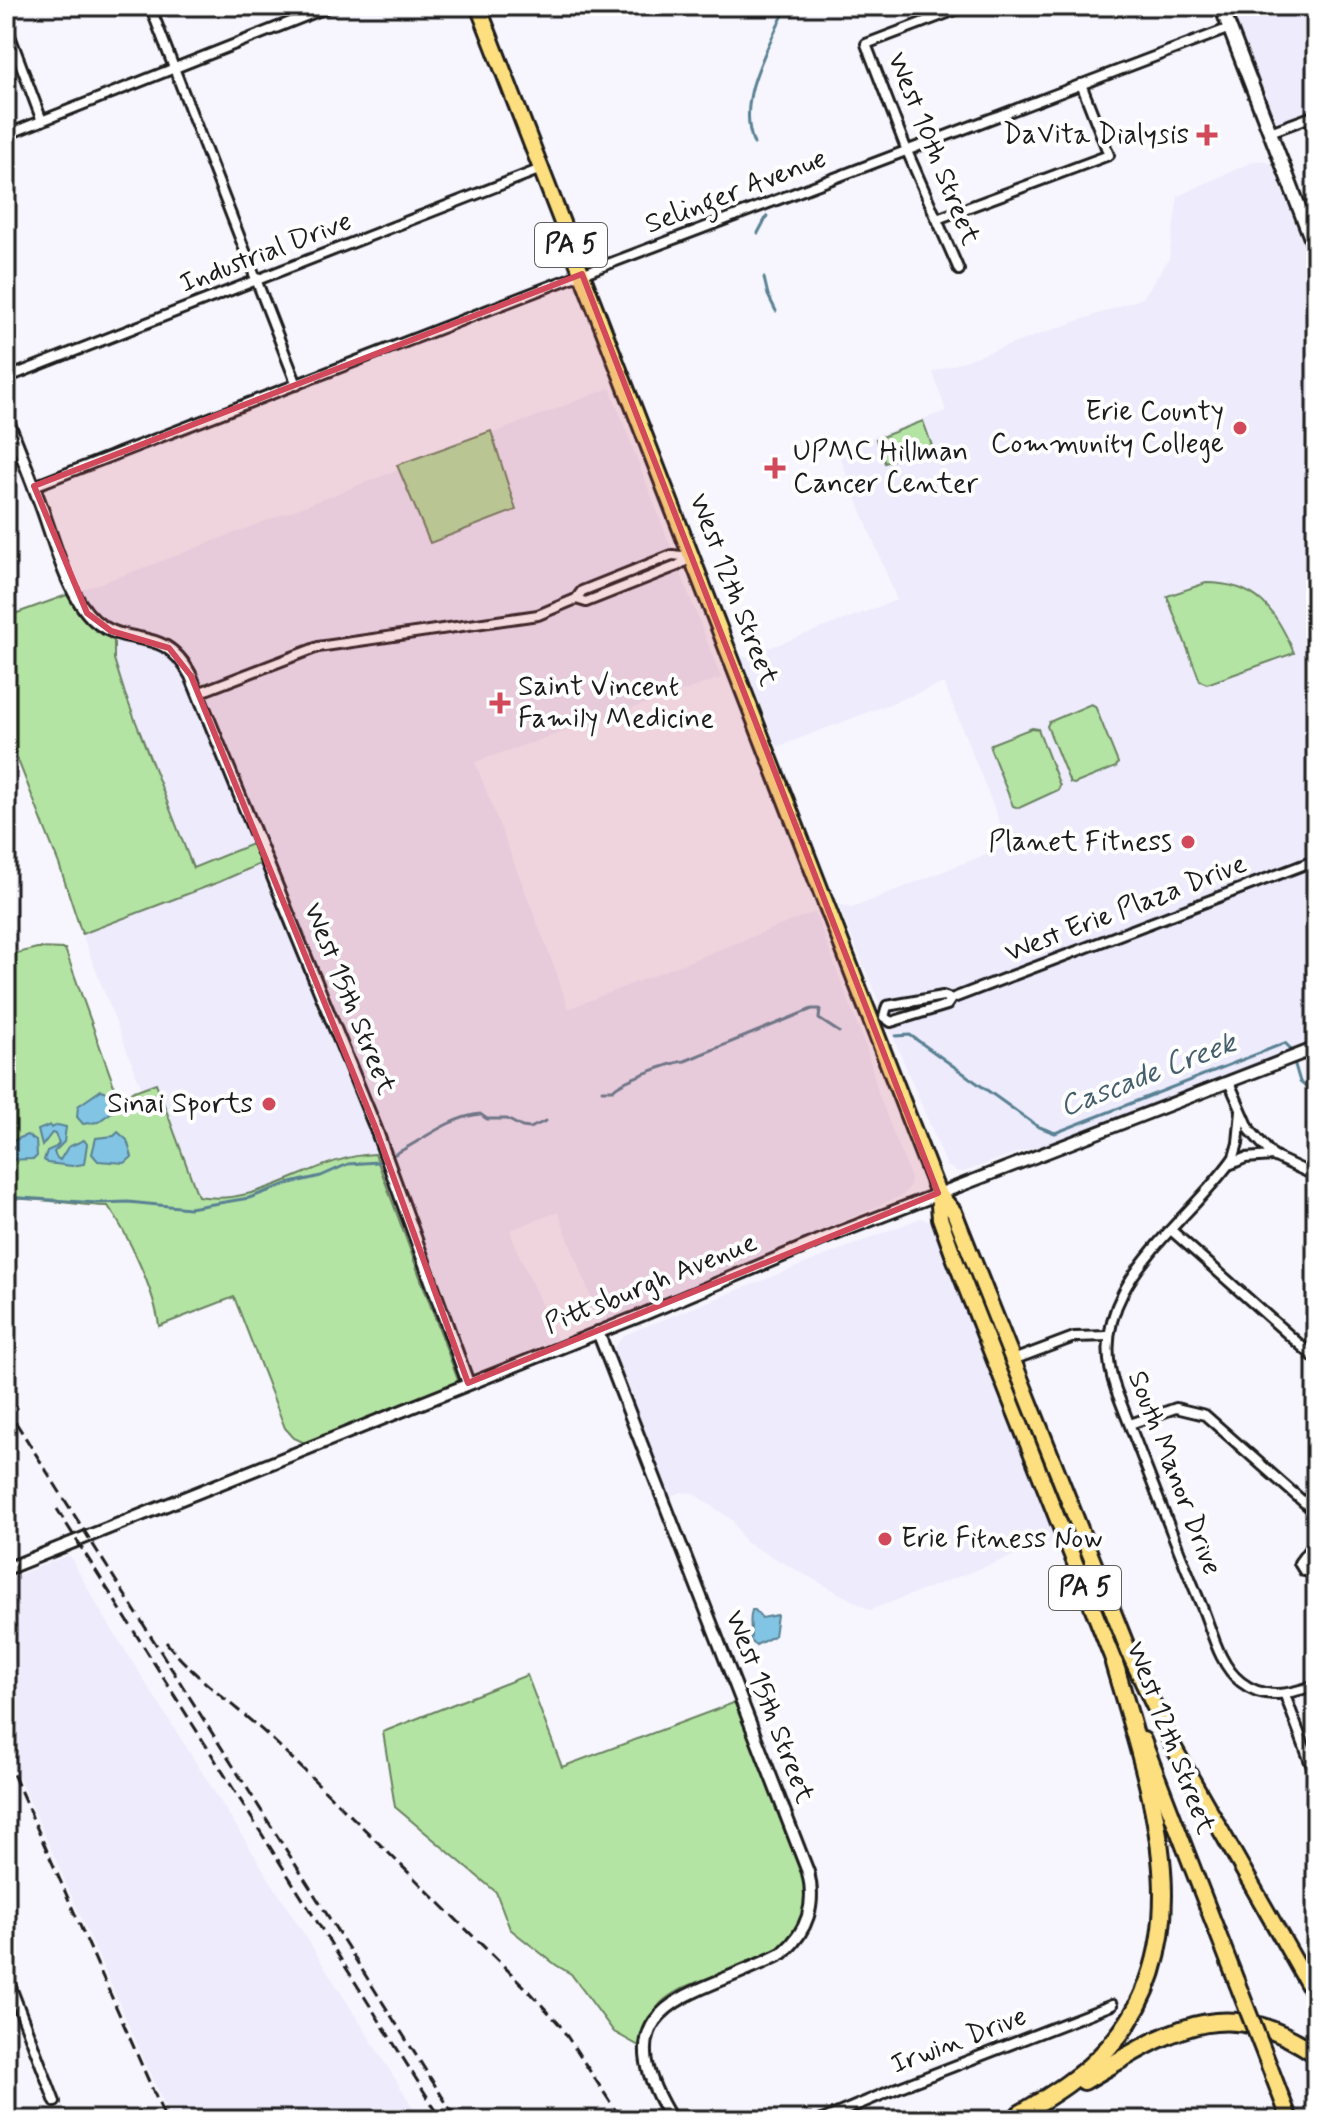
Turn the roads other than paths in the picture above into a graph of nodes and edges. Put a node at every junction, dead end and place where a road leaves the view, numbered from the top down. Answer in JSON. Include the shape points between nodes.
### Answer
{"nodes":[{"id":1,"x":150,"y":6,"type":"edge"},
{"id":2,"x":301,"y":6,"type":"edge"},
{"id":3,"x":331,"y":6,"type":"edge"},
{"id":4,"x":478,"y":6,"type":"edge"},
{"id":5,"x":966,"y":6,"type":"edge"},
{"id":6,"x":1221,"y":6,"type":"edge"},
{"id":7,"x":305,"y":16,"type":"junction"},
{"id":8,"x":6,"y":25,"type":"edge"},
{"id":9,"x":1230,"y":28,"type":"junction"},
{"id":10,"x":174,"y":68,"type":"junction"},
{"id":11,"x":1081,"y":84,"type":"junction"},
{"id":12,"x":1316,"y":115,"type":"edge"},
{"id":13,"x":42,"y":121,"type":"junction"},
{"id":14,"x":1270,"y":132,"type":"junction"},
{"id":15,"x":6,"y":135,"type":"edge"},
{"id":16,"x":907,"y":151,"type":"junction"},
{"id":17,"x":541,"y":169,"type":"junction"},
{"id":18,"x":937,"y":219,"type":"junction"},
{"id":19,"x":1316,"y":251,"type":"edge"},
{"id":20,"x":959,"y":270,"type":"dead end"},
{"id":21,"x":582,"y":274,"type":"junction"},
{"id":22,"x":256,"y":281,"type":"junction"},
{"id":23,"x":6,"y":378,"type":"edge"},
{"id":24,"x":297,"y":385,"type":"junction"},
{"id":25,"x":6,"y":417,"type":"edge"},
{"id":26,"x":34,"y":486,"type":"junction"},
{"id":27,"x":692,"y":557,"type":"junction"},
{"id":28,"x":198,"y":693,"type":"junction"},
{"id":29,"x":1316,"y":860,"type":"edge"},
{"id":30,"x":951,"y":999,"type":"junction"},
{"id":31,"x":878,"y":1019,"type":"junction"},
{"id":32,"x":1316,"y":1048,"type":"edge"},
{"id":33,"x":1229,"y":1082,"type":"junction"},
{"id":34,"x":1241,"y":1111,"type":"junction"},
{"id":35,"x":1273,"y":1156,"type":"junction"},
{"id":36,"x":1227,"y":1167,"type":"junction"},
{"id":37,"x":1316,"y":1176,"type":"edge"},
{"id":38,"x":938,"y":1193,"type":"junction"},
{"id":39,"x":1171,"y":1230,"type":"junction"},
{"id":40,"x":598,"y":1332,"type":"junction"},
{"id":41,"x":1109,"y":1336,"type":"junction"},
{"id":42,"x":1316,"y":1359,"type":"edge"},
{"id":43,"x":1013,"y":1360,"type":"junction"},
{"id":44,"x":468,"y":1383,"type":"junction"},
{"id":45,"x":1130,"y":1424,"type":"junction"},
{"id":46,"x":1316,"y":1513,"type":"edge"},
{"id":47,"x":1316,"y":1540,"type":"edge"},
{"id":48,"x":1316,"y":1567,"type":"edge"},
{"id":49,"x":6,"y":1569,"type":"edge"},
{"id":50,"x":1114,"y":1663,"type":"junction"},
{"id":51,"x":1316,"y":1685,"type":"edge"},
{"id":52,"x":1285,"y":1695,"type":"junction"},
{"id":53,"x":1316,"y":1778,"type":"edge"},
{"id":54,"x":6,"y":1974,"type":"edge"},
{"id":55,"x":1316,"y":1998,"type":"edge"},
{"id":56,"x":1112,"y":2005,"type":"dead end"},
{"id":57,"x":1316,"y":2054,"type":"edge"},
{"id":58,"x":55,"y":2102,"type":"dead end"},
{"id":59,"x":1014,"y":2117,"type":"edge"},
{"id":60,"x":672,"y":2120,"type":"edge"},
{"id":61,"x":822,"y":2120,"type":"edge"},
{"id":62,"x":1290,"y":2120,"type":"edge"}],
"edges":[{"from":1,"to":10,"type":"street"},
{"from":2,"to":7,"type":"street"},
{"from":3,"to":7,"type":"street"},
{"from":4,"to":17,"type":"main road","name":"West 12th Street","number":"PA 5"},
{"from":5,"to":16,"type":"street","name":"West 10th Street","via":[[866,44]]},
{"from":6,"to":9,"type":"main road"},
{"from":7,"to":10,"type":"street"},
{"from":8,"to":13,"type":"street"},
{"from":9,"to":11,"type":"street","name":"Selinger Avenue"},
{"from":9,"to":14,"type":"main road"},
{"from":10,"to":13,"type":"street"},
{"from":10,"to":22,"type":"street"},
{"from":11,"to":16,"type":"street","name":"Selinger Avenue"},
{"from":11,"to":18,"type":"street","via":[[1109,155]]},
{"from":12,"to":14,"type":"street"},
{"from":13,"to":15,"type":"street"},
{"from":14,"to":19,"type":"main road"},
{"from":16,"to":18,"type":"street","name":"West 10th Street"},
{"from":16,"to":21,"type":"street","name":"Selinger Avenue"},
{"from":17,"to":21,"type":"main road","name":"West 12th Street","number":"PA 5"},
{"from":17,"to":22,"type":"street","name":"Industrial Drive"},
{"from":18,"to":20,"type":"street","name":"West 10th Street"},
{"from":21,"to":24,"type":"street","name":"Selinger Avenue"},
{"from":21,"to":27,"type":"main road","name":"West 12th Street","number":"PA 5"},
{"from":22,"to":23,"type":"street","name":"Industrial Drive"},
{"from":22,"to":24,"type":"street"},
{"from":24,"to":26,"type":"street","name":"Selinger Avenue"},
{"from":25,"to":26,"type":"street"},
{"from":26,"to":28,"type":"street","name":"West 15th Street","via":[[87,613],[111,631],[164,645],[181,661]]},
{"from":27,"to":28,"type":"street","via":[[671,555],[538,615],[318,647]]},
{"from":27,"to":31,"type":"main road","name":"West 12th Street","number":"PA 5"},
{"from":28,"to":44,"type":"street","name":"West 15th Street","via":[[376,1129]]},
{"from":29,"to":30,"type":"street","name":"West Erie Plaza Drive"},
{"from":30,"to":31,"type":"street","name":"West Erie Plaza Drive","via":[[947,1005],[893,1022]]},
{"from":30,"to":31,"type":"street","name":"West Erie Plaza Drive","via":[[887,1006]]},
{"from":31,"to":38,"type":"main road","name":"West 12th Street","number":"PA 5"},
{"from":32,"to":33,"type":"street","name":"Pittsburgh Avenue"},
{"from":33,"to":34,"type":"street"},
{"from":33,"to":38,"type":"street","name":"Pittsburgh Avenue"},
{"from":34,"to":35,"type":"street"},
{"from":34,"to":36,"type":"street","name":"South Manor Drive","via":[[1238,1143]]},
{"from":35,"to":36,"type":"street","via":[[1240,1159]]},
{"from":35,"to":37,"type":"street"},
{"from":36,"to":39,"type":"street","name":"South Manor Drive"},
{"from":38,"to":40,"type":"street","name":"Pittsburgh Avenue"},
{"from":38,"to":43,"type":"main road","name":"West 12th Street","number":"PA 5","via":[[954,1212]]},
{"from":38,"to":50,"type":"main road","name":"West 12th Street","number":"PA 5","via":[[949,1244]]},
{"from":39,"to":41,"type":"street","name":"South Manor Drive","via":[[1125,1285]]},
{"from":39,"to":42,"type":"street"},
{"from":40,"to":44,"type":"street","name":"Pittsburgh Avenue"},
{"from":40,"to":60,"type":"street","name":"West 15th Street","via":[[808,1872],[811,1892],[805,1925],[783,1953],[686,1994],[652,2027],[646,2049],[648,2074]]},
{"from":41,"to":43,"type":"street","via":[[1074,1337]]},
{"from":41,"to":45,"type":"street","name":"South Manor Drive","via":[[1113,1381]]},
{"from":43,"to":55,"type":"main road","name":"West 12th Street","number":"PA 5","via":[[1154,1708]]},
{"from":44,"to":49,"type":"street","name":"Pittsburgh Avenue"},
{"from":45,"to":46,"type":"street","via":[[1176,1408],[1205,1415]]},
{"from":45,"to":52,"type":"street","name":"South Manor Drive","via":[[1223,1659],[1244,1684]]},
{"from":47,"to":48,"type":"street","via":[[1299,1563],[1304,1571]]},
{"from":50,"to":59,"type":"highway","via":[[1156,1822],[1163,1888],[1159,1948],[1148,1986],[1118,2036],[1074,2080]]},
{"from":50,"to":62,"type":"main road","name":"West 12th Street","number":"PA 5","bridge":true},
{"from":51,"to":52,"type":"street"},
{"from":52,"to":53,"type":"street"},
{"from":54,"to":58,"type":"street"},
{"from":56,"to":61,"type":"street","name":"Irwin Drive"},
{"from":57,"to":59,"type":"highway","via":[[1252,2024],[1192,2026],[1154,2039]]}]}
